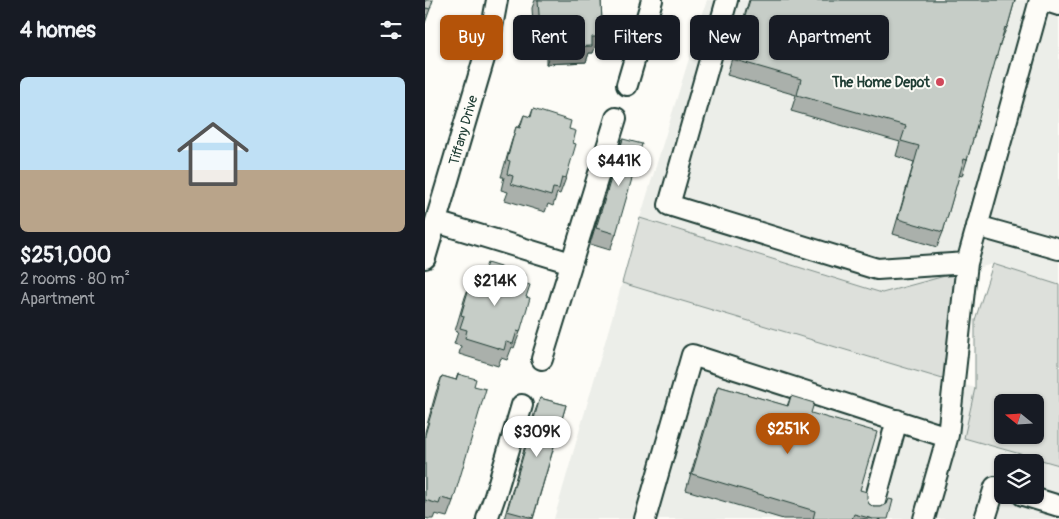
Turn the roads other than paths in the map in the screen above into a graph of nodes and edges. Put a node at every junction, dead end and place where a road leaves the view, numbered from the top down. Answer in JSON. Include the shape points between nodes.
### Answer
{"nodes":[{"id":1,"x":497,"y":0,"type":"edge"},
{"id":2,"x":652,"y":0,"type":"edge"},
{"id":3,"x":727,"y":0,"type":"edge"},
{"id":4,"x":1041,"y":0,"type":"edge"},
{"id":5,"x":1059,"y":5,"type":"edge"},
{"id":6,"x":627,"y":85,"type":"dead end"},
{"id":7,"x":616,"y":118,"type":"dead end"},
{"id":8,"x":436,"y":222,"type":"junction"},
{"id":9,"x":977,"y":226,"type":"junction"},
{"id":10,"x":1059,"y":249,"type":"edge"},
{"id":11,"x":425,"y":258,"type":"edge"},
{"id":12,"x":571,"y":263,"type":"junction"},
{"id":13,"x":967,"y":263,"type":"junction"},
{"id":14,"x":542,"y":359,"type":"dead end"},
{"id":15,"x":522,"y":405,"type":"dead end"},
{"id":16,"x":897,"y":420,"type":"junction"},
{"id":17,"x":947,"y":436,"type":"junction"},
{"id":18,"x":994,"y":490,"type":"edge"},
{"id":19,"x":1044,"y":501,"type":"edge"},
{"id":20,"x":1059,"y":506,"type":"edge"},
{"id":21,"x":872,"y":512,"type":"edge"},
{"id":22,"x":487,"y":519,"type":"edge"},
{"id":23,"x":645,"y":519,"type":"edge"},
{"id":24,"x":924,"y":519,"type":"edge"},
{"id":25,"x":985,"y":519,"type":"edge"}],
"edges":[{"from":1,"to":8,"type":"street","name":"Tiffany Drive","via":[[490,38]]},
{"from":2,"to":6,"type":"street"},
{"from":3,"to":13,"type":"street","via":[[669,205],[877,269]]},
{"from":4,"to":5,"type":"street"},
{"from":4,"to":9,"type":"street"},
{"from":7,"to":12,"type":"street"},
{"from":8,"to":11,"type":"street","name":"Tiffany Drive"},
{"from":8,"to":12,"type":"street"},
{"from":9,"to":10,"type":"street"},
{"from":9,"to":13,"type":"street"},
{"from":12,"to":14,"type":"street"},
{"from":13,"to":17,"type":"street"},
{"from":15,"to":22,"type":"street"},
{"from":16,"to":17,"type":"street"},
{"from":16,"to":21,"type":"street"},
{"from":16,"to":23,"type":"street","via":[[692,355]]},
{"from":17,"to":24,"type":"street"},
{"from":18,"to":25,"type":"street"},
{"from":19,"to":20,"type":"street"}]}
